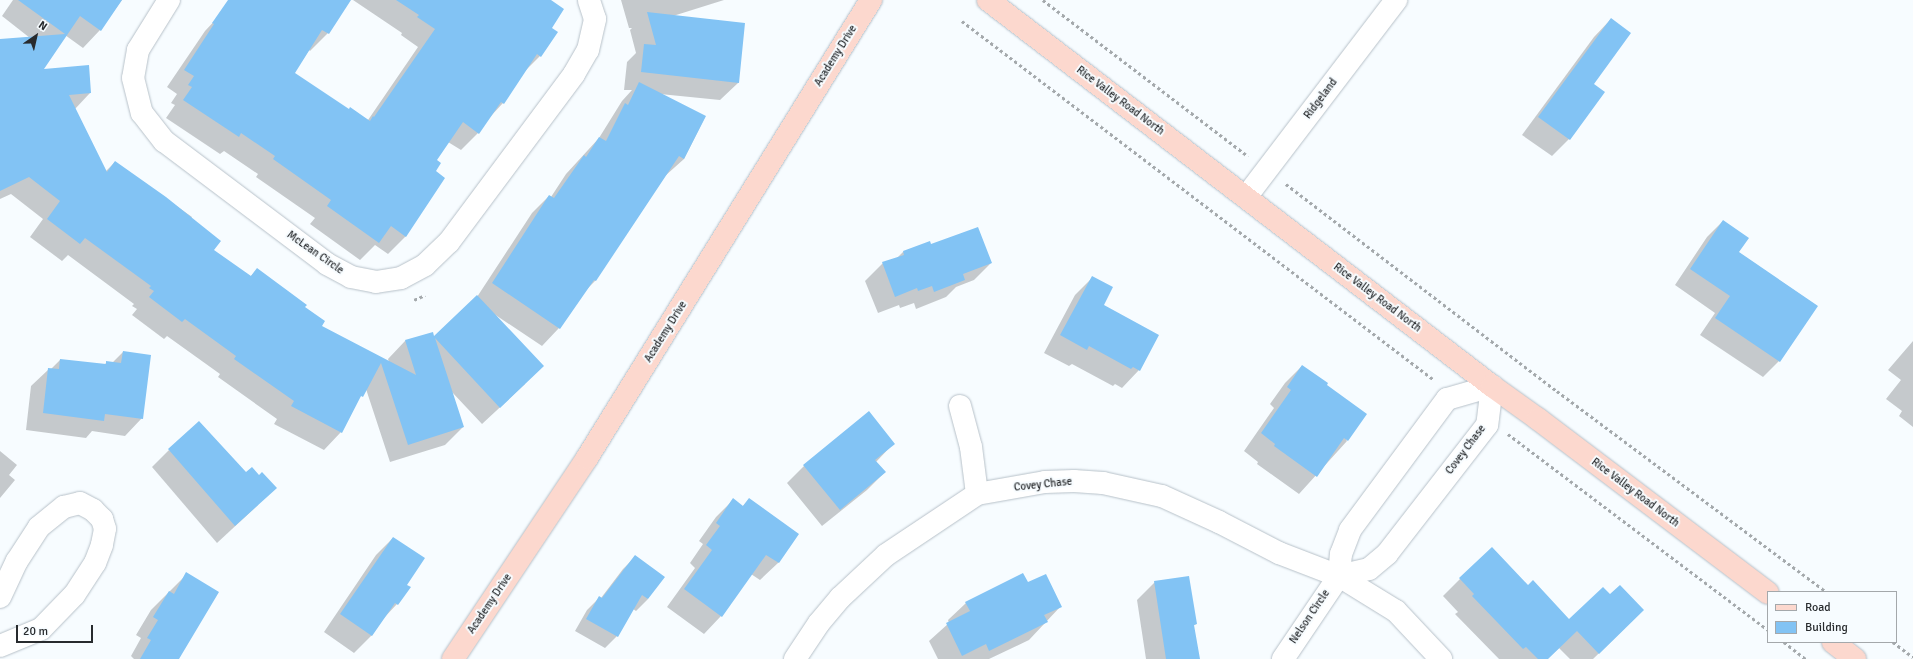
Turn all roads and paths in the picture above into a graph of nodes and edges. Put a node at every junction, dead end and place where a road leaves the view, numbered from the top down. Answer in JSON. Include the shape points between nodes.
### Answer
{"nodes":[{"id":1,"x":169,"y":0,"type":"edge"},
{"id":2,"x":589,"y":0,"type":"edge"},
{"id":3,"x":871,"y":0,"type":"edge"},
{"id":4,"x":988,"y":0,"type":"edge"},
{"id":5,"x":1043,"y":0,"type":"edge"},
{"id":6,"x":1396,"y":0,"type":"edge"},
{"id":7,"x":962,"y":21,"type":"dead end"},
{"id":8,"x":1268,"y":170,"type":"junction"},
{"id":9,"x":1246,"y":198,"type":"junction"},
{"id":10,"x":430,"y":291,"type":"dead end"},
{"id":11,"x":412,"y":301,"type":"dead end"},
{"id":12,"x":1492,"y":386,"type":"junction"},
{"id":13,"x":1457,"y":396,"type":"junction"},
{"id":14,"x":960,"y":406,"type":"dead end"},
{"id":15,"x":1487,"y":418,"type":"junction"},
{"id":16,"x":977,"y":494,"type":"junction"},
{"id":17,"x":1338,"y":576,"type":"junction"},
{"id":18,"x":1825,"y":591,"type":"edge"},
{"id":19,"x":1767,"y":593,"type":"edge"},
{"id":20,"x":0,"y":597,"type":"edge"},
{"id":21,"x":1767,"y":629,"type":"edge"},
{"id":22,"x":1785,"y":643,"type":"edge"},
{"id":23,"x":1834,"y":643,"type":"edge"},
{"id":24,"x":1894,"y":643,"type":"edge"},
{"id":25,"x":0,"y":646,"type":"edge"},
{"id":26,"x":1913,"y":657,"type":"edge"},
{"id":27,"x":18,"y":659,"type":"edge"},
{"id":28,"x":453,"y":659,"type":"edge"},
{"id":29,"x":795,"y":659,"type":"edge"},
{"id":30,"x":1282,"y":659,"type":"edge"},
{"id":31,"x":1441,"y":659,"type":"edge"},
{"id":32,"x":1806,"y":659,"type":"edge"},
{"id":33,"x":1855,"y":659,"type":"edge"}],
"edges":[{"from":1,"to":2,"type":"street","name":"McLean Circle","via":[[138,50],[133,78],[142,113],[164,141],[327,264],[351,278],[376,282],[401,278],[425,265],[449,242],[574,74],[588,50],[595,19]]},
{"from":3,"to":28,"type":"street","name":"Academy Drive","via":[[587,458]]},
{"from":4,"to":9,"type":"street","name":"Rice Valley Road North"},
{"from":5,"to":8,"type":"path"},
{"from":6,"to":8,"type":"street","name":"Ridgeland"},
{"from":7,"to":13,"type":"path"},
{"from":8,"to":9,"type":"street","name":"Ridgeland"},
{"from":8,"to":18,"type":"path"},
{"from":9,"to":12,"type":"street","name":"Rice Valley Road North"},
{"from":10,"to":11,"type":"path"},
{"from":12,"to":13,"type":"street"},
{"from":12,"to":15,"type":"street","name":"Covey Chase"},
{"from":12,"to":19,"type":"street","name":"Rice Valley Road North","via":[[1538,418]]},
{"from":13,"to":17,"type":"street","via":[[1447,399],[1350,530],[1341,554]]},
{"from":14,"to":16,"type":"street","via":[[971,447]]},
{"from":15,"to":17,"type":"street","name":"Covey Chase","via":[[1487,425],[1387,554],[1369,569]]},
{"from":15,"to":21,"type":"path"},
{"from":16,"to":17,"type":"street","name":"Covey Chase","via":[[1045,482],[1074,481],[1132,488],[1162,496],[1279,553]]},
{"from":16,"to":29,"type":"street","name":"Covey Chase","via":[[886,555],[840,598],[819,623]]},
{"from":17,"to":30,"type":"street","name":"Nelson Circle"},
{"from":17,"to":31,"type":"street","name":"Covey Chase","via":[[1396,611]]},
{"from":20,"to":25,"type":"street","via":[[17,561],[39,527],[64,507],[80,503],[102,519],[105,530],[102,545],[95,563],[74,595],[41,629]]},
{"from":22,"to":32,"type":"path"},
{"from":23,"to":33,"type":"street"},
{"from":24,"to":26,"type":"path"},
{"from":25,"to":27,"type":"street"}]}
